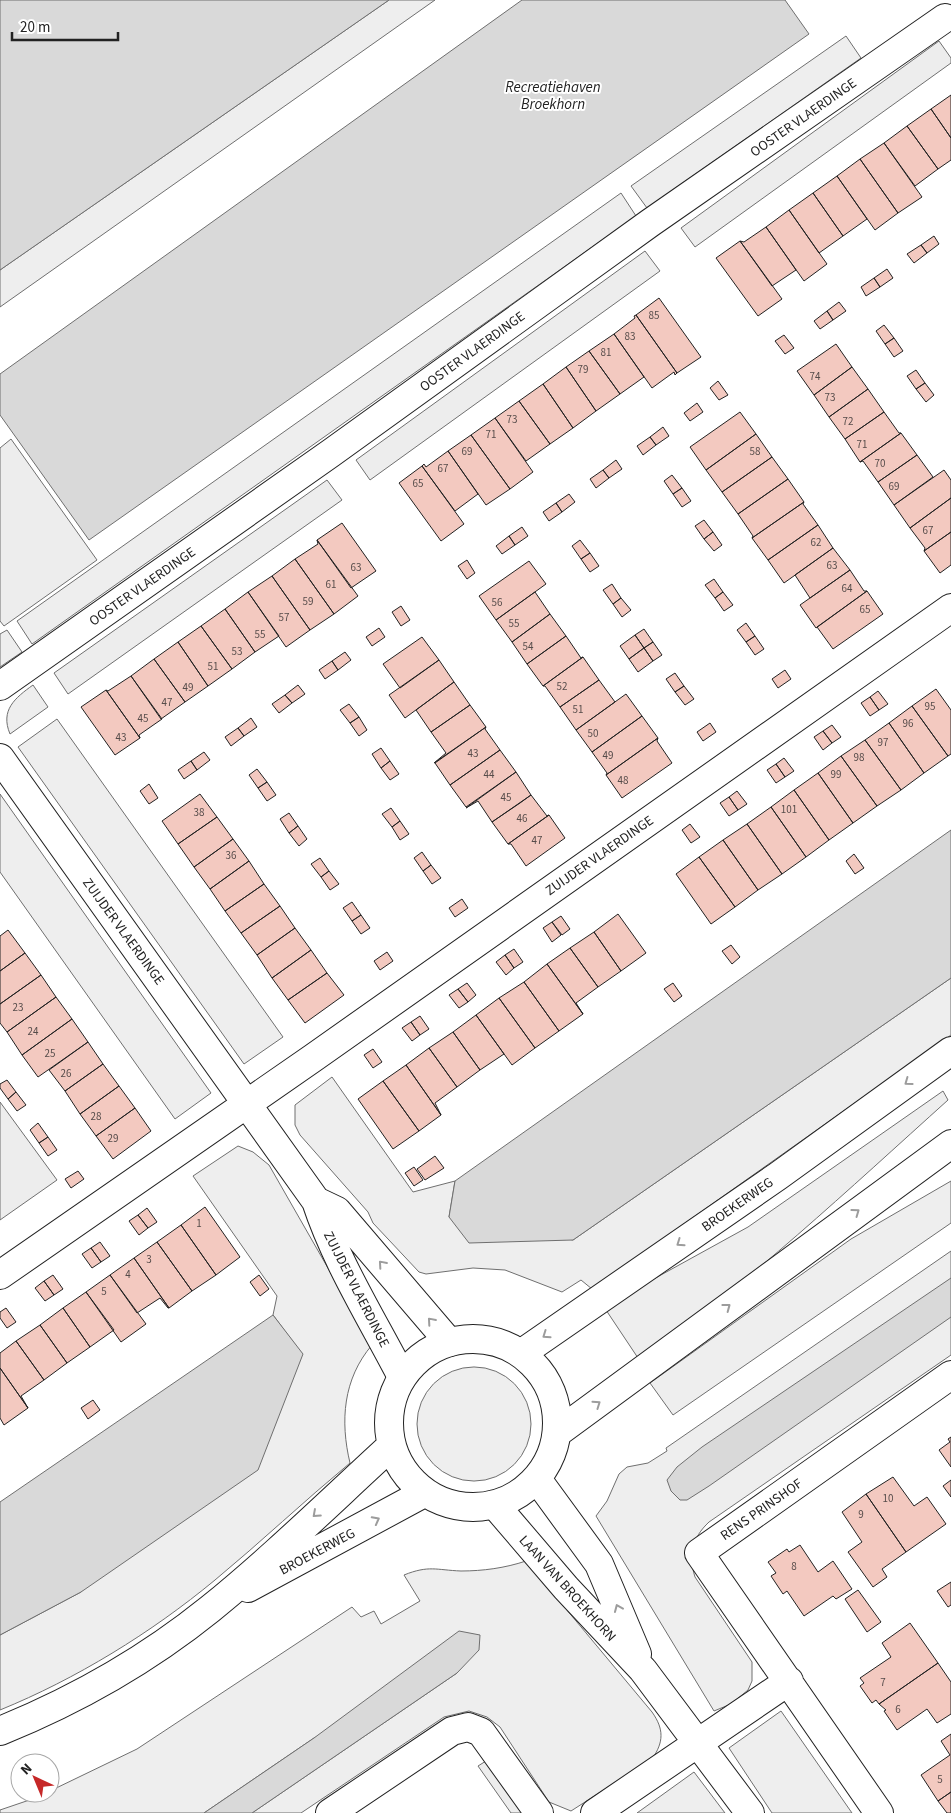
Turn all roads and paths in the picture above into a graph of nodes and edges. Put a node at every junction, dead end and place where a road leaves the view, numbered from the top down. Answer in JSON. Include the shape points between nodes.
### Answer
{"nodes":[{"id":1,"x":945,"y":18,"type":"dead end"},
{"id":2,"x":951,"y":608,"type":"edge"},
{"id":3,"x":0,"y":686,"type":"edge"},
{"id":4,"x":0,"y":758,"type":"edge"},
{"id":5,"x":951,"y":1051,"type":"edge"},
{"id":6,"x":248,"y":1104,"type":"junction"},
{"id":7,"x":951,"y":1144,"type":"edge"},
{"id":8,"x":316,"y":1200,"type":"junction"},
{"id":9,"x":0,"y":1275,"type":"edge"},
{"id":10,"x":449,"y":1342,"type":"junction"},
{"id":11,"x":522,"y":1353,"type":"junction"},
{"id":12,"x":951,"y":1375,"type":"edge"},
{"id":13,"x":402,"y":1377,"type":"junction"},
{"id":14,"x":557,"y":1433,"type":"junction"},
{"id":15,"x":391,"y":1446,"type":"junction"},
{"id":16,"x":537,"y":1479,"type":"junction"},
{"id":17,"x":424,"y":1493,"type":"junction"},
{"id":18,"x":495,"y":1505,"type":"junction"},
{"id":19,"x":210,"y":1609,"type":"junction"},
{"id":20,"x":643,"y":1670,"type":"junction"},
{"id":21,"x":789,"y":1681,"type":"junction"},
{"id":22,"x":0,"y":1731,"type":"edge"},
{"id":23,"x":696,"y":1743,"type":"junction"},
{"id":24,"x":330,"y":1813,"type":"edge"},
{"id":25,"x":539,"y":1813,"type":"edge"},
{"id":26,"x":595,"y":1813,"type":"edge"},
{"id":27,"x":750,"y":1813,"type":"edge"},
{"id":28,"x":879,"y":1813,"type":"edge"}],
"edges":[{"from":1,"to":3,"type":"street","name":"OOSTER VLAERDINGE","via":[[650,223]]},
{"from":2,"to":6,"type":"street","name":"ZUIJDER VLAERDINGE"},
{"from":4,"to":6,"type":"street","name":"ZUIJDER VLAERDINGE"},
{"from":5,"to":11,"type":"street","name":"BROEKERWEG","one_way":true,"via":[[778,1176]]},
{"from":6,"to":8,"type":"street","name":"ZUIJDER VLAERDINGE"},
{"from":6,"to":9,"type":"street","name":"ZUIJDER VLAERDINGE"},
{"from":14,"to":7,"type":"street","one_way":true},
{"from":10,"to":8,"type":"street","name":"ZUIJDER VLAERDINGE","one_way":true,"via":[[337,1211]]},
{"from":8,"to":13,"type":"street","name":"ZUIJDER VLAERDINGE","via":[[323,1223]]},
{"from":10,"to":11,"type":"street","via":[[482,1339],[499,1342]]},
{"from":10,"to":13,"type":"street","via":[[426,1352]]},
{"from":11,"to":14,"type":"street","via":[[535,1365],[554,1396]]},
{"from":12,"to":21,"type":"street","name":"RENS PRINSHOF","via":[[699,1553]]},
{"from":13,"to":15,"type":"street","via":[[393,1394],[388,1420]]},
{"from":14,"to":16,"type":"street","via":[[550,1457]]},
{"from":15,"to":17,"type":"street","via":[[403,1472]]},
{"from":15,"to":19,"type":"street","name":"BROEKERWEG","one_way":true},
{"from":16,"to":18,"type":"street","via":[[520,1495]]},
{"from":20,"to":16,"type":"street","name":"LAAN VAN BROEKHORN","one_way":true,"via":[[599,1564]]},
{"from":17,"to":18,"type":"street","via":[[446,1504],[470,1508]]},
{"from":19,"to":17,"type":"street","name":"BROEKERWEG","one_way":true},
{"from":18,"to":20,"type":"street","name":"LAAN VAN BROEKHORN","via":[[566,1588]]},
{"from":19,"to":22,"type":"street","name":"BROEKERWEG","via":[[144,1656],[78,1695]]},
{"from":20,"to":23,"type":"street","name":"LAAN VAN BROEKHORN"},
{"from":21,"to":23,"type":"street"},
{"from":21,"to":28,"type":"street","name":"RENS PRINSHOF"},
{"from":23,"to":26,"type":"street"},
{"from":23,"to":27,"type":"street","name":"LAAN VAN BROEKHORN"},
{"from":24,"to":25,"type":"street","via":[[452,1731],[468,1727],[481,1732]]}]}
